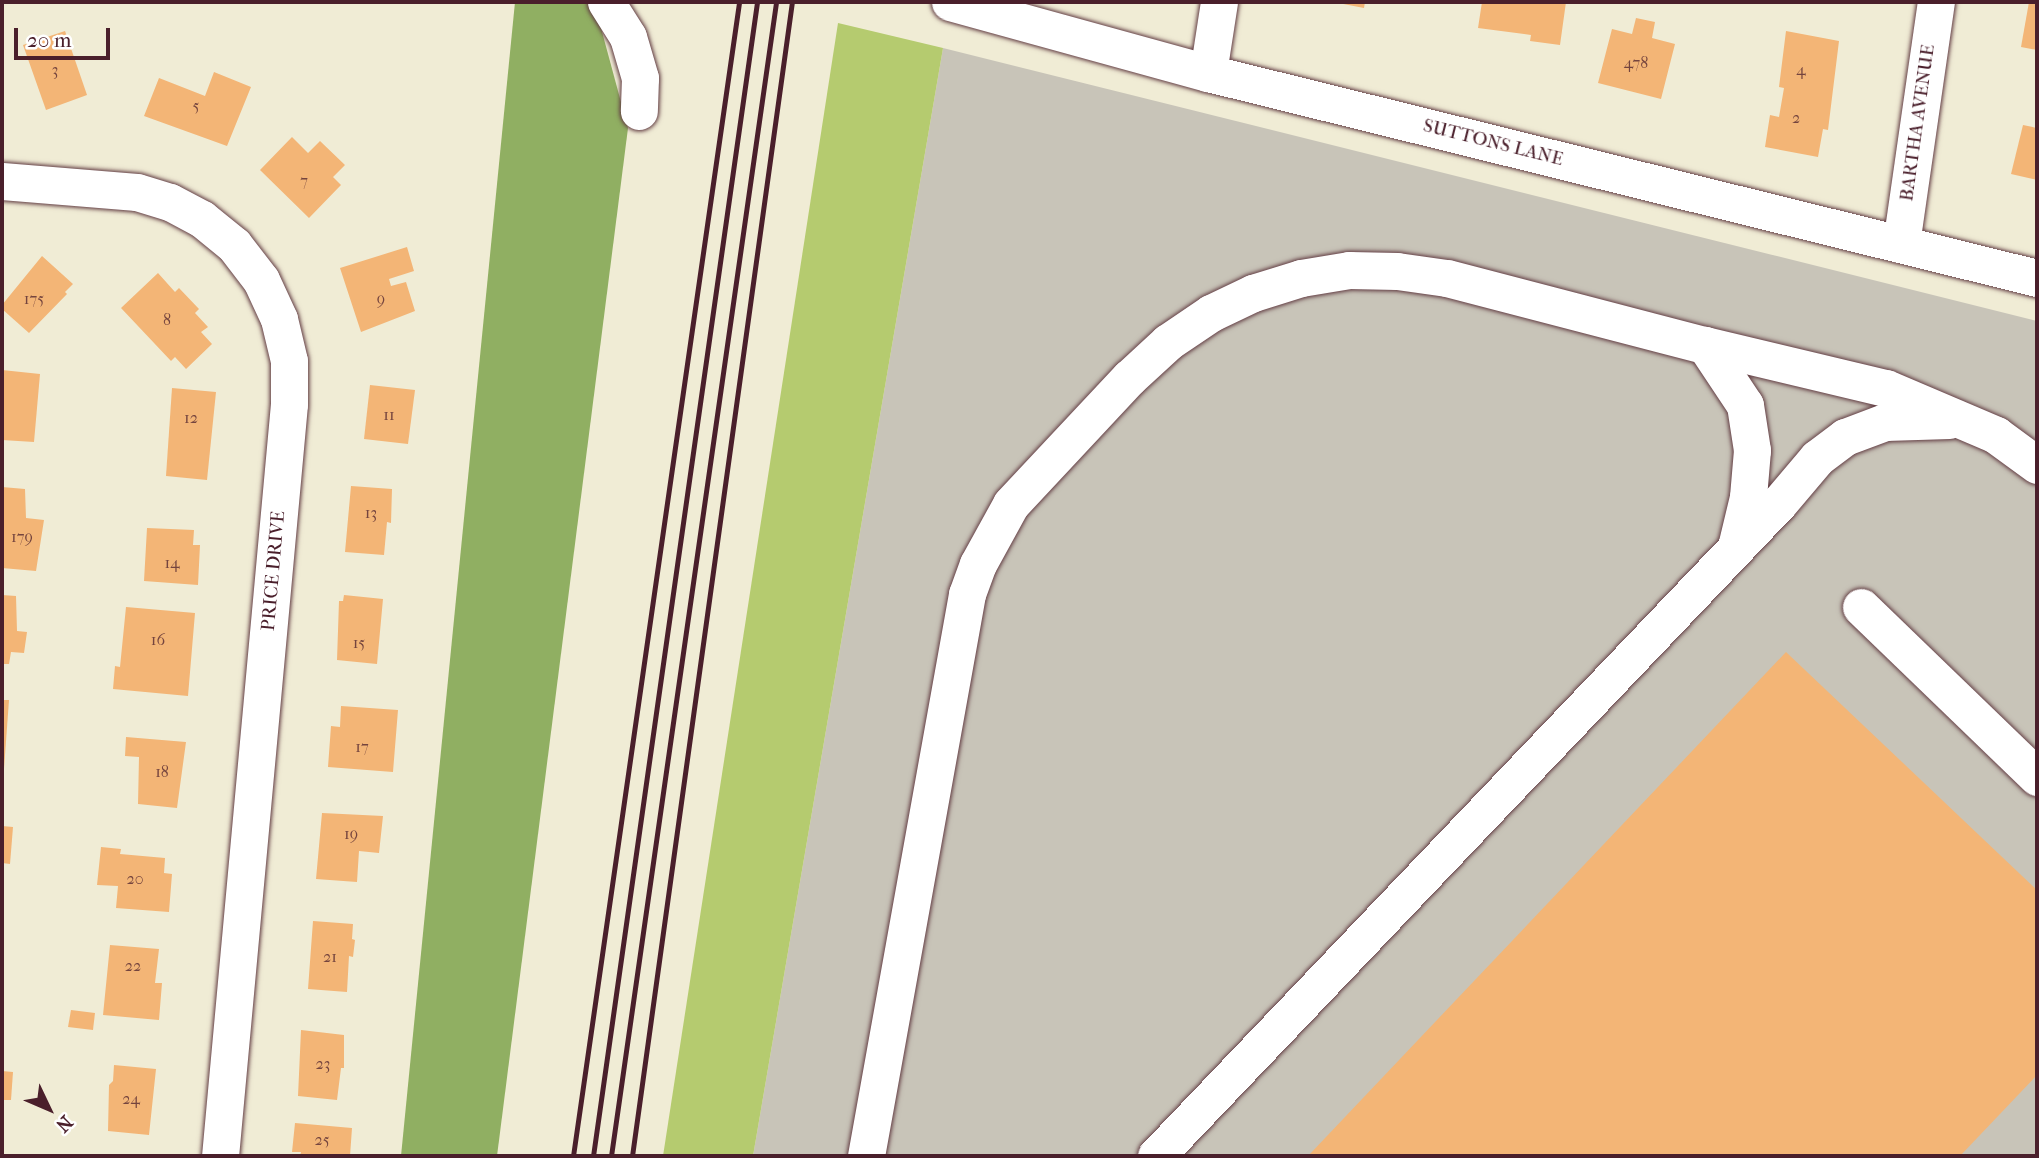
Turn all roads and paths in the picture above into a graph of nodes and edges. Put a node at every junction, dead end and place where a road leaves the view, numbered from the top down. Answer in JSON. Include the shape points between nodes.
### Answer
{"nodes":[{"id":1,"x":606,"y":2,"type":"edge"},
{"id":2,"x":950,"y":2,"type":"edge"},
{"id":3,"x":1219,"y":2,"type":"edge"},
{"id":4,"x":1936,"y":2,"type":"edge"},
{"id":5,"x":1208,"y":73,"type":"junction"},
{"id":6,"x":639,"y":111,"type":"dead end"},
{"id":7,"x":2,"y":181,"type":"edge"},
{"id":8,"x":1901,"y":244,"type":"junction"},
{"id":9,"x":2037,"y":278,"type":"edge"},
{"id":10,"x":1705,"y":345,"type":"junction"},
{"id":11,"x":1961,"y":420,"type":"junction"},
{"id":12,"x":2037,"y":465,"type":"edge"},
{"id":13,"x":1735,"y":549,"type":"junction"},
{"id":14,"x":1861,"y":607,"type":"dead end"},
{"id":15,"x":2037,"y":778,"type":"edge"},
{"id":16,"x":220,"y":1156,"type":"edge"},
{"id":17,"x":866,"y":1156,"type":"edge"},
{"id":18,"x":1156,"y":1156,"type":"edge"}],
"edges":[{"from":1,"to":6,"type":"street","via":[[628,37],[640,78]]},
{"from":2,"to":5,"type":"street","name":"SUTTONS LANE"},
{"from":3,"to":5,"type":"street"},
{"from":4,"to":8,"type":"street","name":"BARTHA AVENUE"},
{"from":5,"to":8,"type":"street","name":"SUTTONS LANE"},
{"from":7,"to":16,"type":"street","name":"PRICE DRIVE","via":[[137,192],[202,219],[234,245],[261,280],[279,319],[289,361],[289,404]]},
{"from":8,"to":9,"type":"street","name":"SUTTONS LANE"},
{"from":10,"to":11,"type":"street","via":[[1886,388]]},
{"from":10,"to":13,"type":"street","via":[[1745,405],[1752,450],[1748,497]]},
{"from":10,"to":17,"type":"street","via":[[1447,278],[1349,270],[1253,293],[1211,313],[1168,342],[1129,378],[1011,504],[992,534],[967,594]]},
{"from":11,"to":12,"type":"street","via":[[1996,435]]},
{"from":11,"to":13,"type":"street","via":[[1885,422],[1845,437],[1817,458]]},
{"from":13,"to":18,"type":"street"},
{"from":14,"to":15,"type":"street"}]}
